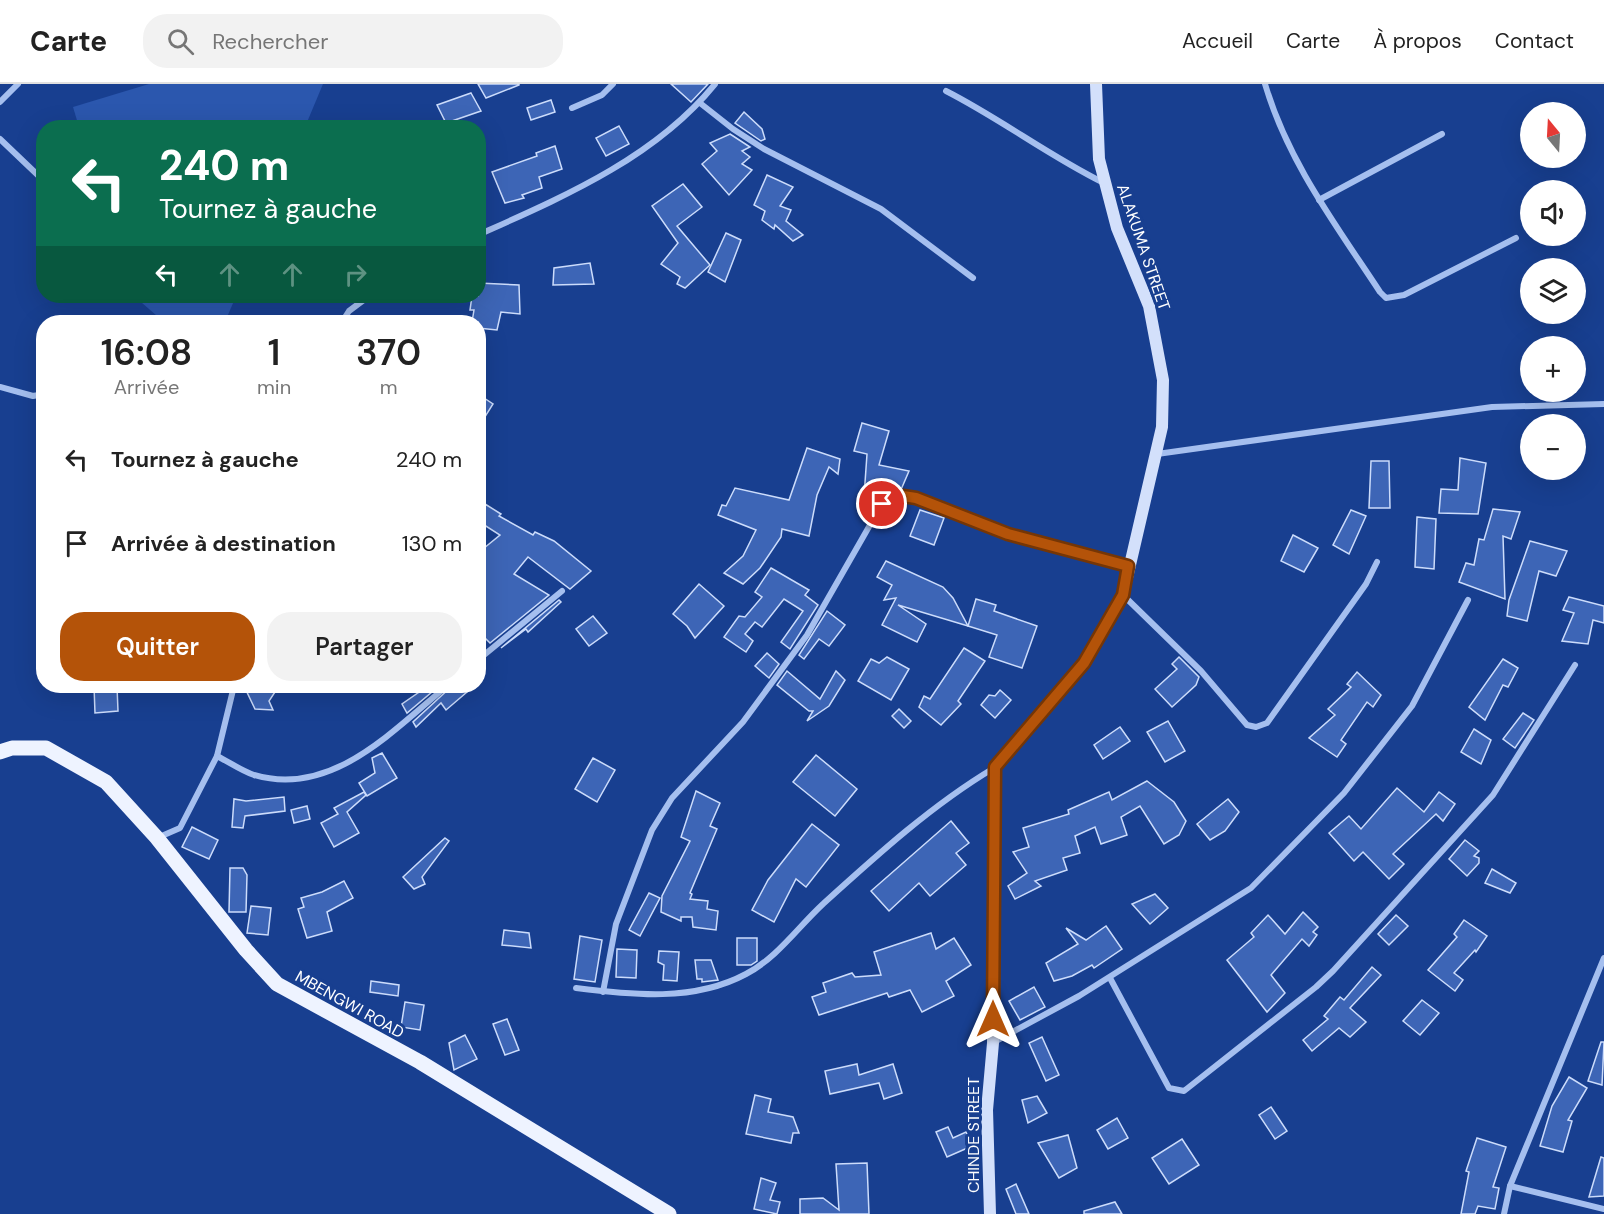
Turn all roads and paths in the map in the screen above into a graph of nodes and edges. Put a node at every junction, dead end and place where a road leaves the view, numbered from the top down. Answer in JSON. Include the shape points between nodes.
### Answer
{"nodes":[{"id":1,"x":18,"y":84,"type":"edge"},
{"id":2,"x":613,"y":84,"type":"edge"},
{"id":3,"x":715,"y":84,"type":"edge"},
{"id":4,"x":1096,"y":84,"type":"edge"},
{"id":5,"x":1265,"y":84,"type":"edge"},
{"id":6,"x":946,"y":91,"type":"dead end"},
{"id":7,"x":0,"y":102,"type":"edge"},
{"id":8,"x":699,"y":103,"type":"junction"},
{"id":9,"x":572,"y":108,"type":"dead end"},
{"id":10,"x":1442,"y":134,"type":"dead end"},
{"id":11,"x":0,"y":139,"type":"edge"},
{"id":12,"x":36,"y":173,"type":"edge"},
{"id":13,"x":1104,"y":184,"type":"junction"},
{"id":14,"x":1319,"y":200,"type":"junction"},
{"id":15,"x":486,"y":231,"type":"edge"},
{"id":16,"x":1516,"y":238,"type":"dead end"},
{"id":17,"x":974,"y":278,"type":"dead end"},
{"id":18,"x":360,"y":303,"type":"edge"},
{"id":19,"x":347,"y":315,"type":"edge"},
{"id":20,"x":0,"y":387,"type":"edge"},
{"id":21,"x":36,"y":395,"type":"edge"},
{"id":22,"x":1604,"y":404,"type":"edge"},
{"id":23,"x":1157,"y":454,"type":"junction"},
{"id":24,"x":1377,"y":562,"type":"dead end"},
{"id":25,"x":1128,"y":566,"type":"junction"},
{"id":26,"x":562,"y":591,"type":"dead end"},
{"id":27,"x":1123,"y":595,"type":"junction"},
{"id":28,"x":1468,"y":600,"type":"dead end"},
{"id":29,"x":486,"y":653,"type":"edge"},
{"id":30,"x":1575,"y":665,"type":"dead end"},
{"id":31,"x":232,"y":693,"type":"edge"},
{"id":32,"x":439,"y":693,"type":"edge"},
{"id":33,"x":0,"y":752,"type":"edge"},
{"id":34,"x":217,"y":756,"type":"junction"},
{"id":35,"x":995,"y":767,"type":"junction"},
{"id":36,"x":157,"y":838,"type":"junction"},
{"id":37,"x":1604,"y":958,"type":"edge"},
{"id":38,"x":1110,"y":978,"type":"junction"},
{"id":39,"x":576,"y":988,"type":"dead end"},
{"id":40,"x":603,"y":992,"type":"junction"},
{"id":41,"x":993,"y":1043,"type":"junction"},
{"id":42,"x":1510,"y":1186,"type":"junction"},
{"id":43,"x":1604,"y":1209,"type":"edge"},
{"id":44,"x":669,"y":1214,"type":"edge"},
{"id":45,"x":990,"y":1214,"type":"edge"},
{"id":46,"x":1504,"y":1214,"type":"edge"}],
"edges":[{"from":1,"to":7,"type":"street"},
{"from":2,"to":9,"type":"street","via":[[602,95]]},
{"from":3,"to":8,"type":"street"},
{"from":4,"to":13,"type":"street","name":"ALAKUMA STREET"},
{"from":5,"to":14,"type":"street","via":[[1278,124]]},
{"from":6,"to":13,"type":"street"},
{"from":8,"to":15,"type":"street","via":[[608,174]]},
{"from":8,"to":17,"type":"street","via":[[764,149],[881,209]]},
{"from":10,"to":14,"type":"street"},
{"from":11,"to":12,"type":"street"},
{"from":13,"to":23,"type":"street","name":"ALAKUMA STREET","via":[[1117,228],[1149,306],[1163,380]]},
{"from":14,"to":16,"type":"street","via":[[1386,298],[1404,295]]},
{"from":18,"to":19,"type":"street"},
{"from":20,"to":21,"type":"street"},
{"from":22,"to":23,"type":"street","via":[[1492,407]]},
{"from":23,"to":25,"type":"street","name":"ALAKUMA STREET"},
{"from":24,"to":27,"type":"street","via":[[1366,584],[1267,723],[1256,727],[1247,725],[1201,671]]},
{"from":25,"to":27,"type":"street","name":"ALAKUMA STREET"},
{"from":25,"to":40,"type":"street","via":[[1008,534],[916,498],[903,496],[882,504],[807,635],[743,722],[672,798],[652,830],[616,924]]},
{"from":26,"to":29,"type":"street"},
{"from":27,"to":35,"type":"street","via":[[1084,663]]},
{"from":28,"to":38,"type":"street","via":[[1412,706],[1344,793],[1251,888]]},
{"from":30,"to":38,"type":"street","via":[[1493,795],[1333,971],[1184,1091],[1169,1088]]},
{"from":31,"to":34,"type":"street"},
{"from":32,"to":34,"type":"street","via":[[360,758],[327,772],[292,779],[254,775]]},
{"from":33,"to":36,"type":"main road","name":"MBENGWI ROAD","via":[[46,748],[74,762],[106,782]]},
{"from":34,"to":36,"type":"street","via":[[180,828]]},
{"from":35,"to":40,"type":"street","via":[[932,810],[822,905],[768,960],[746,974],[720,985],[682,993],[651,996]]},
{"from":35,"to":41,"type":"street","name":"CHINDE STREET"},
{"from":36,"to":44,"type":"main road","name":"MBENGWI ROAD","via":[[276,984],[420,1062]]},
{"from":37,"to":42,"type":"street"},
{"from":38,"to":41,"type":"street"},
{"from":39,"to":40,"type":"street"},
{"from":41,"to":45,"type":"street","name":"CHINDE STREET","via":[[987,1110]]},
{"from":42,"to":43,"type":"street"},
{"from":42,"to":46,"type":"street"}]}
